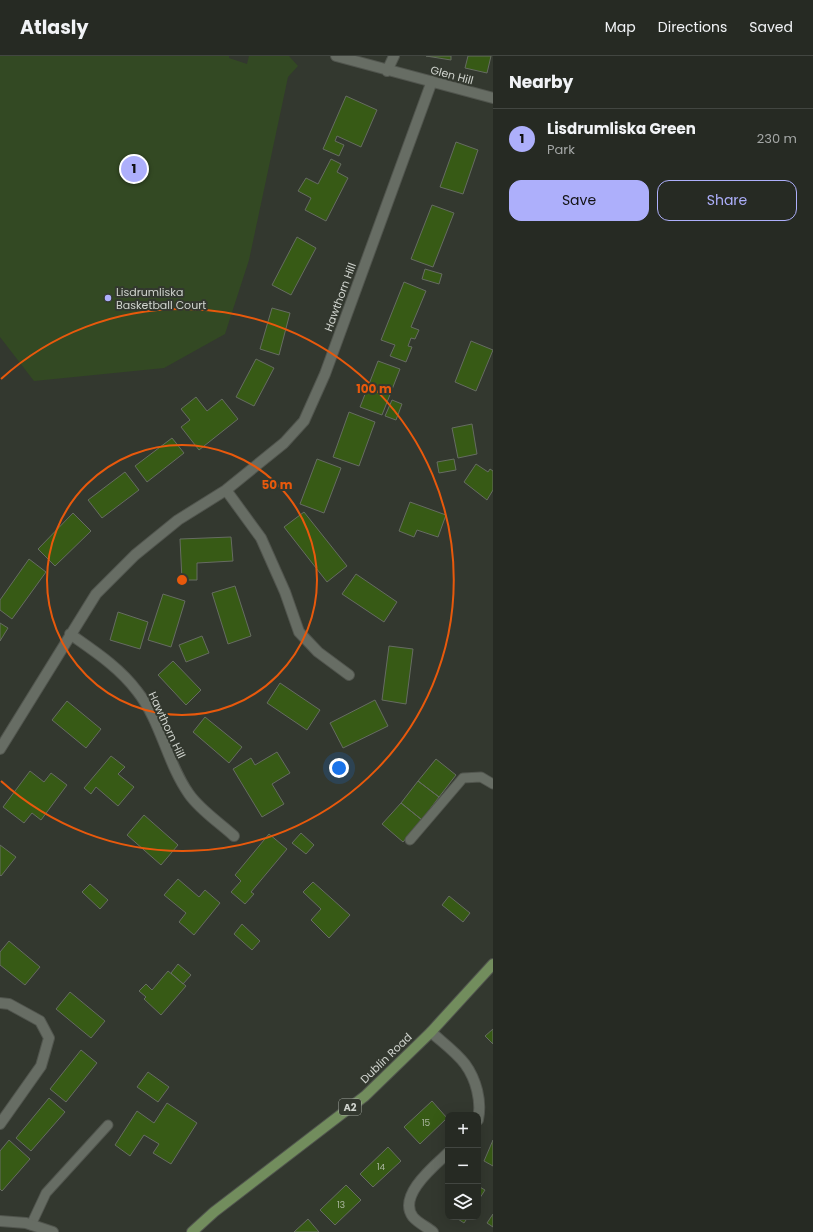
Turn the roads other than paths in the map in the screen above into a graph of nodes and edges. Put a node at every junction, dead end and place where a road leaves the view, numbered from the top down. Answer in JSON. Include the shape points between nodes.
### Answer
{"nodes":[{"id":1,"x":336,"y":56,"type":"edge"},
{"id":2,"x":394,"y":56,"type":"edge"},
{"id":3,"x":387,"y":70,"type":"junction"},
{"id":4,"x":432,"y":81,"type":"junction"},
{"id":5,"x":493,"y":98,"type":"edge"},
{"id":6,"x":226,"y":490,"type":"junction"},
{"id":7,"x":70,"y":634,"type":"junction"},
{"id":8,"x":349,"y":675,"type":"dead end"},
{"id":9,"x":0,"y":749,"type":"edge"},
{"id":10,"x":493,"y":784,"type":"edge"},
{"id":11,"x":234,"y":836,"type":"dead end"},
{"id":12,"x":410,"y":840,"type":"dead end"},
{"id":13,"x":493,"y":964,"type":"edge"},
{"id":14,"x":0,"y":1003,"type":"edge"},
{"id":15,"x":431,"y":1032,"type":"junction"},
{"id":16,"x":480,"y":1112,"type":"edge"},
{"id":17,"x":0,"y":1124,"type":"edge"},
{"id":18,"x":108,"y":1126,"type":"dead end"},
{"id":19,"x":445,"y":1156,"type":"edge"},
{"id":20,"x":0,"y":1221,"type":"edge"},
{"id":21,"x":31,"y":1225,"type":"junction"},
{"id":22,"x":53,"y":1232,"type":"edge"},
{"id":23,"x":192,"y":1232,"type":"edge"},
{"id":24,"x":434,"y":1232,"type":"edge"}],
"edges":[{"from":1,"to":3,"type":"street","name":"Glen Hill"},
{"from":2,"to":3,"type":"street"},
{"from":3,"to":4,"type":"street","name":"Glen Hill"},
{"from":4,"to":5,"type":"street","name":"Glen Hill"},
{"from":4,"to":6,"type":"street","name":"Hawthorn Hill","via":[[325,374],[304,421],[284,443]]},
{"from":6,"to":7,"type":"street","name":"Hawthorn Hill","via":[[178,520],[135,554],[96,594]]},
{"from":6,"to":8,"type":"street","via":[[261,538],[285,592],[299,632],[318,652]]},
{"from":7,"to":9,"type":"street","name":"Hawthorn Hill"},
{"from":7,"to":11,"type":"street","name":"Hawthorn Hill","via":[[116,668],[138,692],[157,726],[174,768],[190,795]]},
{"from":10,"to":12,"type":"lane","via":[[481,777],[464,778]]},
{"from":13,"to":15,"type":"main road","name":"Dublin Road","number":"A2"},
{"from":14,"to":17,"type":"street","via":[[9,1004],[40,1021],[49,1038],[41,1066]]},
{"from":15,"to":16,"type":"street","via":[[465,1064],[478,1091]]},
{"from":15,"to":23,"type":"main road","name":"Dublin Road","number":"A2","via":[[365,1096],[214,1212]]},
{"from":18,"to":21,"type":"lane","via":[[46,1193]]},
{"from":19,"to":24,"type":"street","via":[[413,1188],[408,1202],[413,1216]]},
{"from":20,"to":21,"type":"street"},
{"from":21,"to":22,"type":"street"}]}
